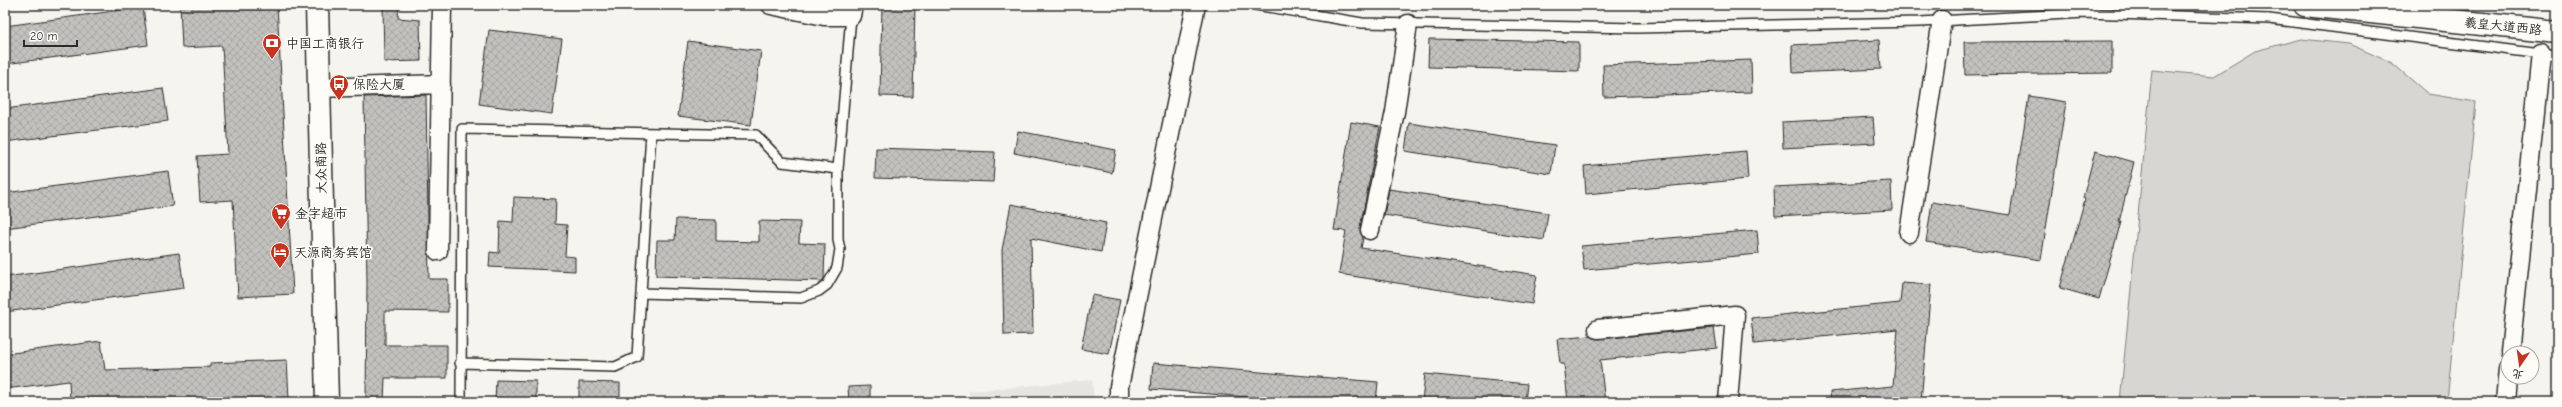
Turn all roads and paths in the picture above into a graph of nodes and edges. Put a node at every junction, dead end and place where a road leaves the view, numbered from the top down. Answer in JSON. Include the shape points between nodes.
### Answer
{"nodes":[{"id":1,"x":318,"y":5,"type":"edge"},
{"id":2,"x":442,"y":5,"type":"edge"},
{"id":3,"x":771,"y":5,"type":"edge"},
{"id":4,"x":1196,"y":5,"type":"edge"},
{"id":5,"x":1256,"y":5,"type":"edge"},
{"id":6,"x":2305,"y":5,"type":"edge"},
{"id":7,"x":852,"y":11,"type":"edge"},
{"id":8,"x":1942,"y":20,"type":"junction"},
{"id":9,"x":1408,"y":24,"type":"junction"},
{"id":10,"x":2557,"y":32,"type":"edge"},
{"id":11,"x":2549,"y":55,"type":"edge"},
{"id":12,"x":441,"y":84,"type":"junction"},
{"id":13,"x":319,"y":88,"type":"junction"},
{"id":14,"x":651,"y":133,"type":"junction"},
{"id":15,"x":838,"y":169,"type":"junction"},
{"id":16,"x":1370,"y":230,"type":"dead end"},
{"id":17,"x":1909,"y":233,"type":"dead end"},
{"id":18,"x":438,"y":251,"type":"dead end"},
{"id":19,"x":641,"y":293,"type":"junction"},
{"id":20,"x":1598,"y":329,"type":"dead end"},
{"id":21,"x":2511,"y":345,"type":"edge"},
{"id":22,"x":461,"y":363,"type":"junction"},
{"id":23,"x":2507,"y":385,"type":"edge"},
{"id":24,"x":327,"y":402,"type":"edge"},
{"id":25,"x":461,"y":402,"type":"edge"},
{"id":26,"x":1118,"y":402,"type":"edge"},
{"id":27,"x":1728,"y":402,"type":"edge"},
{"id":28,"x":2505,"y":402,"type":"edge"}],
"edges":[{"from":1,"to":13,"type":"main road","name":"大众南路"},
{"from":2,"to":12,"type":"street"},
{"from":3,"to":7,"type":"street","via":[[824,16]]},
{"from":4,"to":26,"type":"street"},
{"from":5,"to":9,"type":"lane","via":[[1362,23]]},
{"from":6,"to":10,"type":"main road","name":"羲皇大道西路"},
{"from":7,"to":15,"type":"lane"},
{"from":8,"to":9,"type":"lane","via":[[1638,28]]},
{"from":8,"to":11,"type":"lane","via":[[2085,12],[2269,19]]},
{"from":8,"to":17,"type":"street"},
{"from":9,"to":16,"type":"street","via":[[1394,112]]},
{"from":11,"to":21,"type":"street"},
{"from":12,"to":13,"type":"street"},
{"from":12,"to":18,"type":"street"},
{"from":13,"to":24,"type":"main road","name":"大众南路"},
{"from":14,"to":15,"type":"lane","via":[[756,135],[782,162]]},
{"from":14,"to":19,"type":"lane"},
{"from":14,"to":22,"type":"lane","via":[[462,128]]},
{"from":15,"to":19,"type":"lane","via":[[840,259],[833,277],[819,291],[801,298]]},
{"from":19,"to":22,"type":"lane","via":[[637,357],[615,368]]},
{"from":20,"to":27,"type":"street","via":[[1735,315]]},
{"from":22,"to":25,"type":"lane"},
{"from":23,"to":28,"type":"street"}]}
